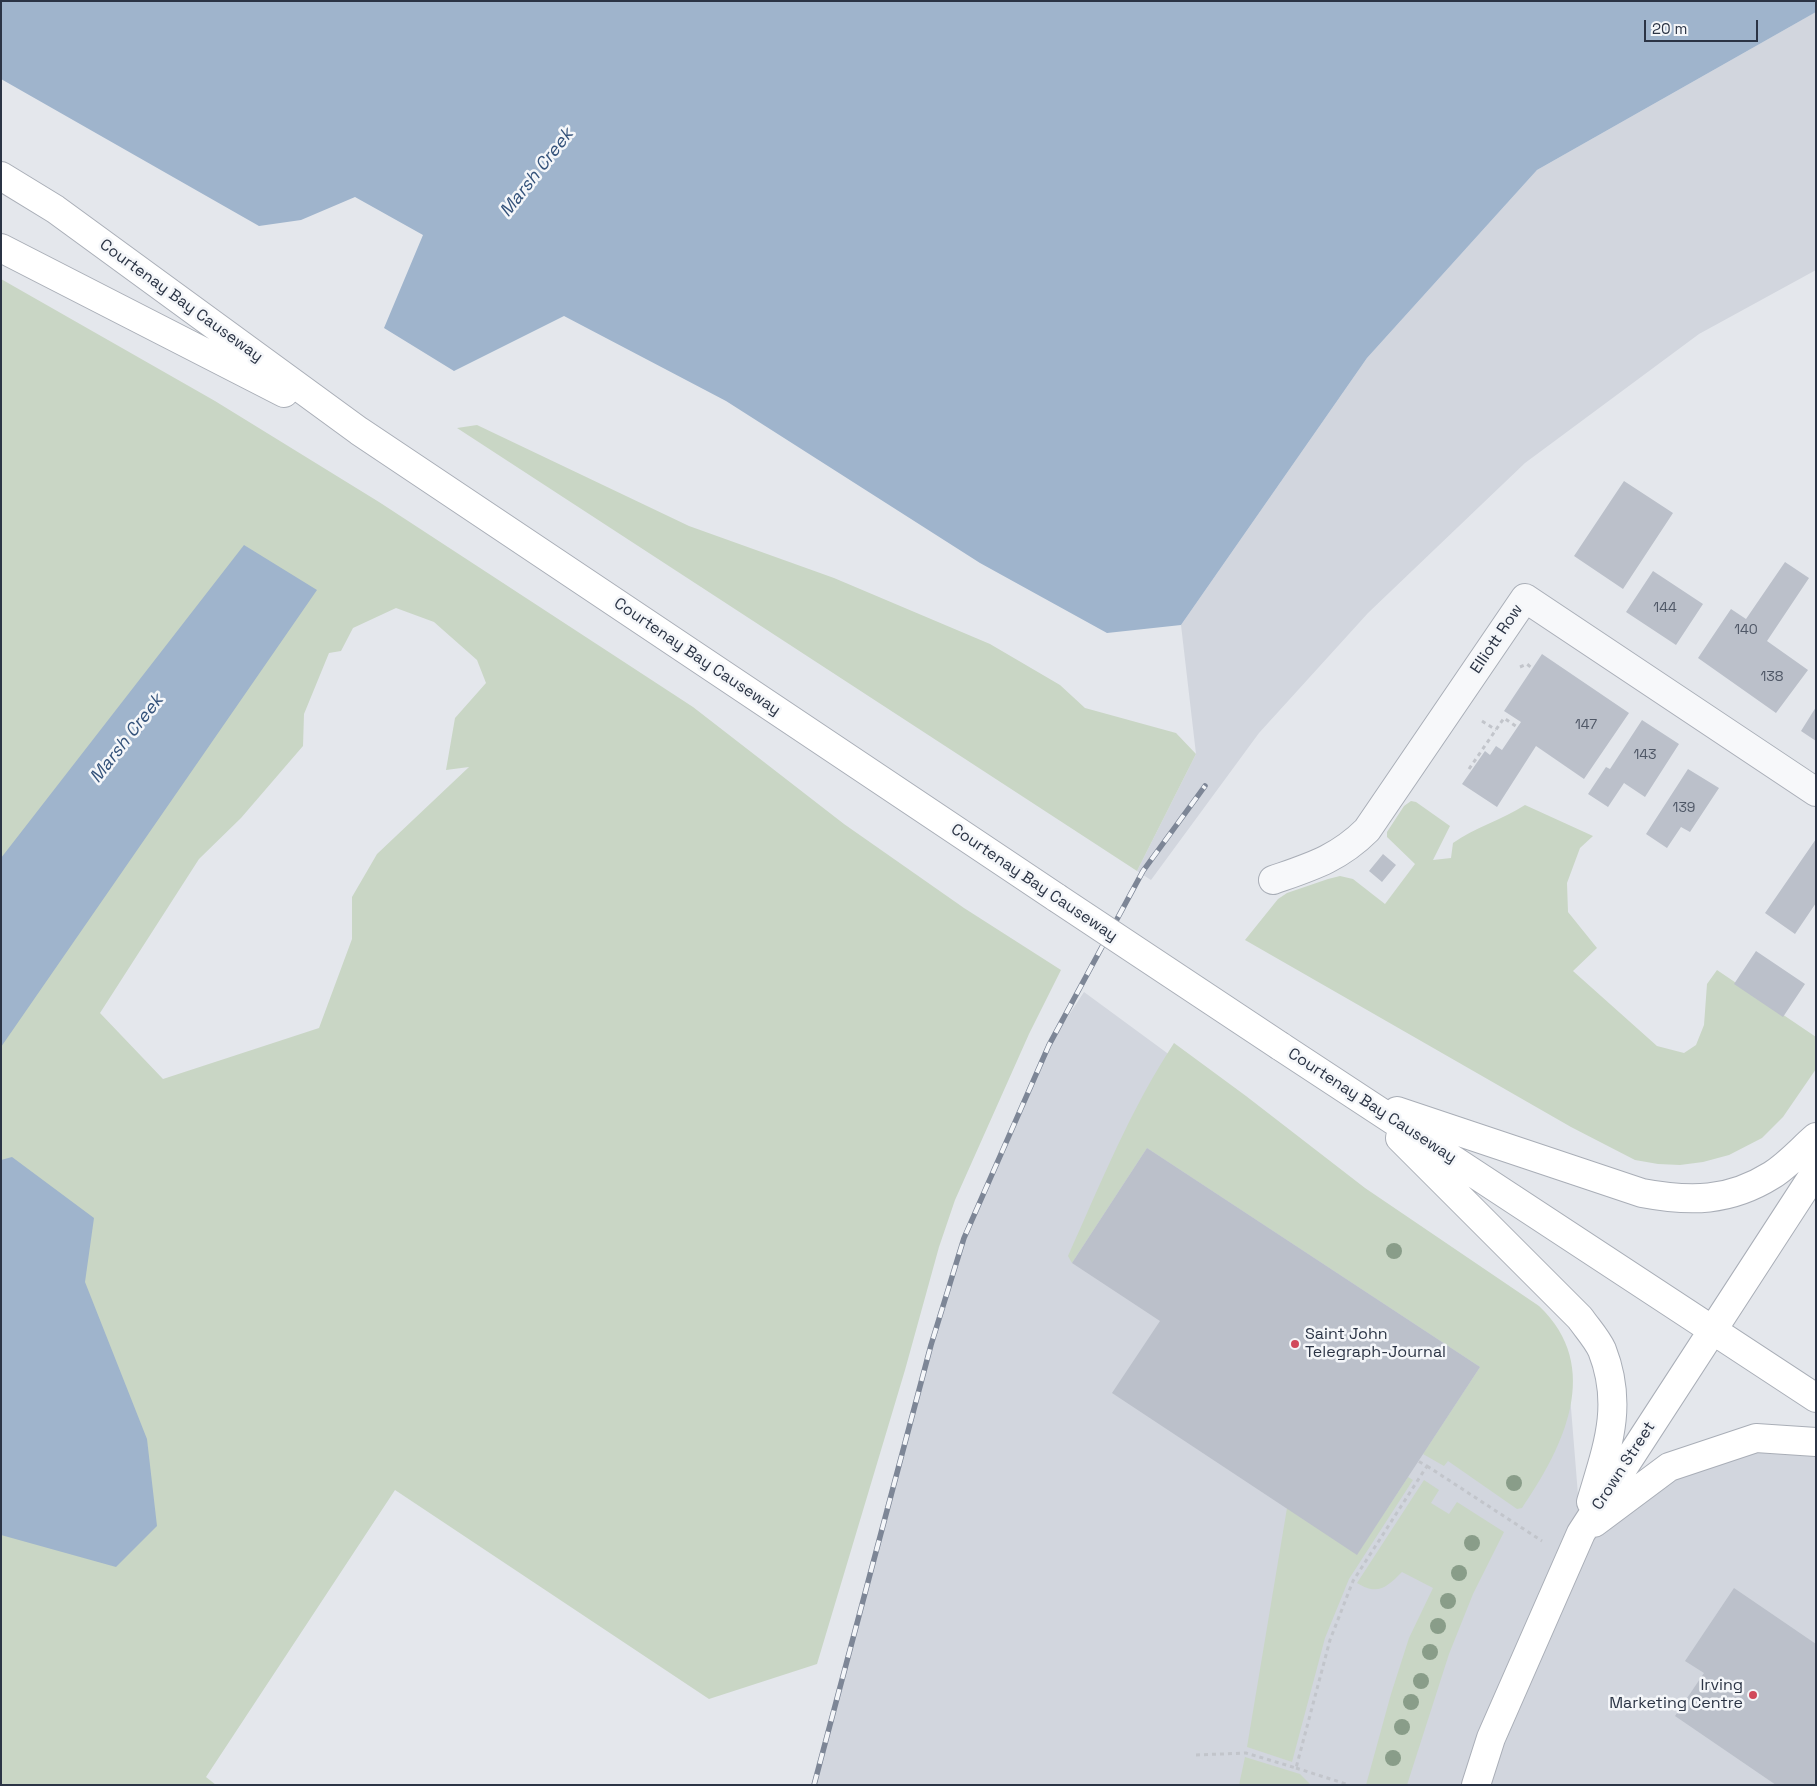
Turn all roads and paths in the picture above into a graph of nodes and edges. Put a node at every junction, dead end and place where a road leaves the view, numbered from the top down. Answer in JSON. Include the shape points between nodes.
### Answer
{"nodes":[{"id":1,"x":1,"y":176,"type":"edge"},
{"id":2,"x":1,"y":248,"type":"edge"},
{"id":3,"x":359,"y":431,"type":"junction"},
{"id":4,"x":1478,"y":718,"type":"dead end"},
{"id":5,"x":1518,"y":727,"type":"dead end"},
{"id":6,"x":1496,"y":730,"type":"junction"},
{"id":7,"x":1469,"y":769,"type":"dead end"},
{"id":8,"x":1816,"y":792,"type":"edge"},
{"id":9,"x":1273,"y":880,"type":"dead end"},
{"id":10,"x":1360,"y":1098,"type":"junction"},
{"id":11,"x":1816,"y":1137,"type":"edge"},
{"id":12,"x":1816,"y":1170,"type":"edge"},
{"id":13,"x":1712,"y":1329,"type":"junction"},
{"id":14,"x":1816,"y":1398,"type":"edge"},
{"id":15,"x":1816,"y":1442,"type":"edge"},
{"id":16,"x":1418,"y":1461,"type":"dead end"},
{"id":17,"x":1427,"y":1466,"type":"junction"},
{"id":18,"x":1581,"y":1533,"type":"junction"},
{"id":19,"x":1570,"y":1559,"type":"junction"},
{"id":20,"x":1196,"y":1755,"type":"dead end"},
{"id":21,"x":1296,"y":1768,"type":"junction"},
{"id":22,"x":1346,"y":1784,"type":"edge"},
{"id":23,"x":1476,"y":1785,"type":"edge"}],
"edges":[{"from":1,"to":3,"type":"main road","name":"Courtenay Bay Causeway","via":[[55,209]]},
{"from":2,"to":3,"type":"main road","name":"Courtenay Bay Causeway"},
{"from":3,"to":10,"type":"main road","name":"Courtenay Bay Causeway","bridge":true},
{"from":4,"to":6,"type":"path"},
{"from":5,"to":6,"type":"path","via":[[1504,718]]},
{"from":6,"to":7,"type":"path"},
{"from":8,"to":9,"type":"street","name":"Elliott Row","via":[[1525,598],[1367,830],[1333,858]]},
{"from":10,"to":11,"type":"main road","via":[[1642,1193],[1676,1200],[1712,1198],[1739,1192],[1773,1174]]},
{"from":10,"to":13,"type":"main road","name":"Courtenay Bay Causeway"},
{"from":10,"to":18,"type":"main road","via":[[1580,1318],[1601,1349],[1611,1384],[1614,1417]]},
{"from":12,"to":13,"type":"main road","name":"Crown Street"},
{"from":13,"to":14,"type":"main road","name":"Courtenay Bay Causeway"},
{"from":13,"to":18,"type":"main road","name":"Crown Street"},
{"from":15,"to":18,"type":"main road","via":[[1756,1438],[1670,1467]]},
{"from":16,"to":17,"type":"path"},
{"from":17,"to":19,"type":"path"},
{"from":17,"to":21,"type":"path","via":[[1353,1581],[1330,1640]]},
{"from":18,"to":19,"type":"main road","name":"Crown Street"},
{"from":19,"to":23,"type":"main road","name":"Crown Street","via":[[1491,1738]]},
{"from":20,"to":21,"type":"path","via":[[1246,1753]]},
{"from":21,"to":22,"type":"path"}]}
